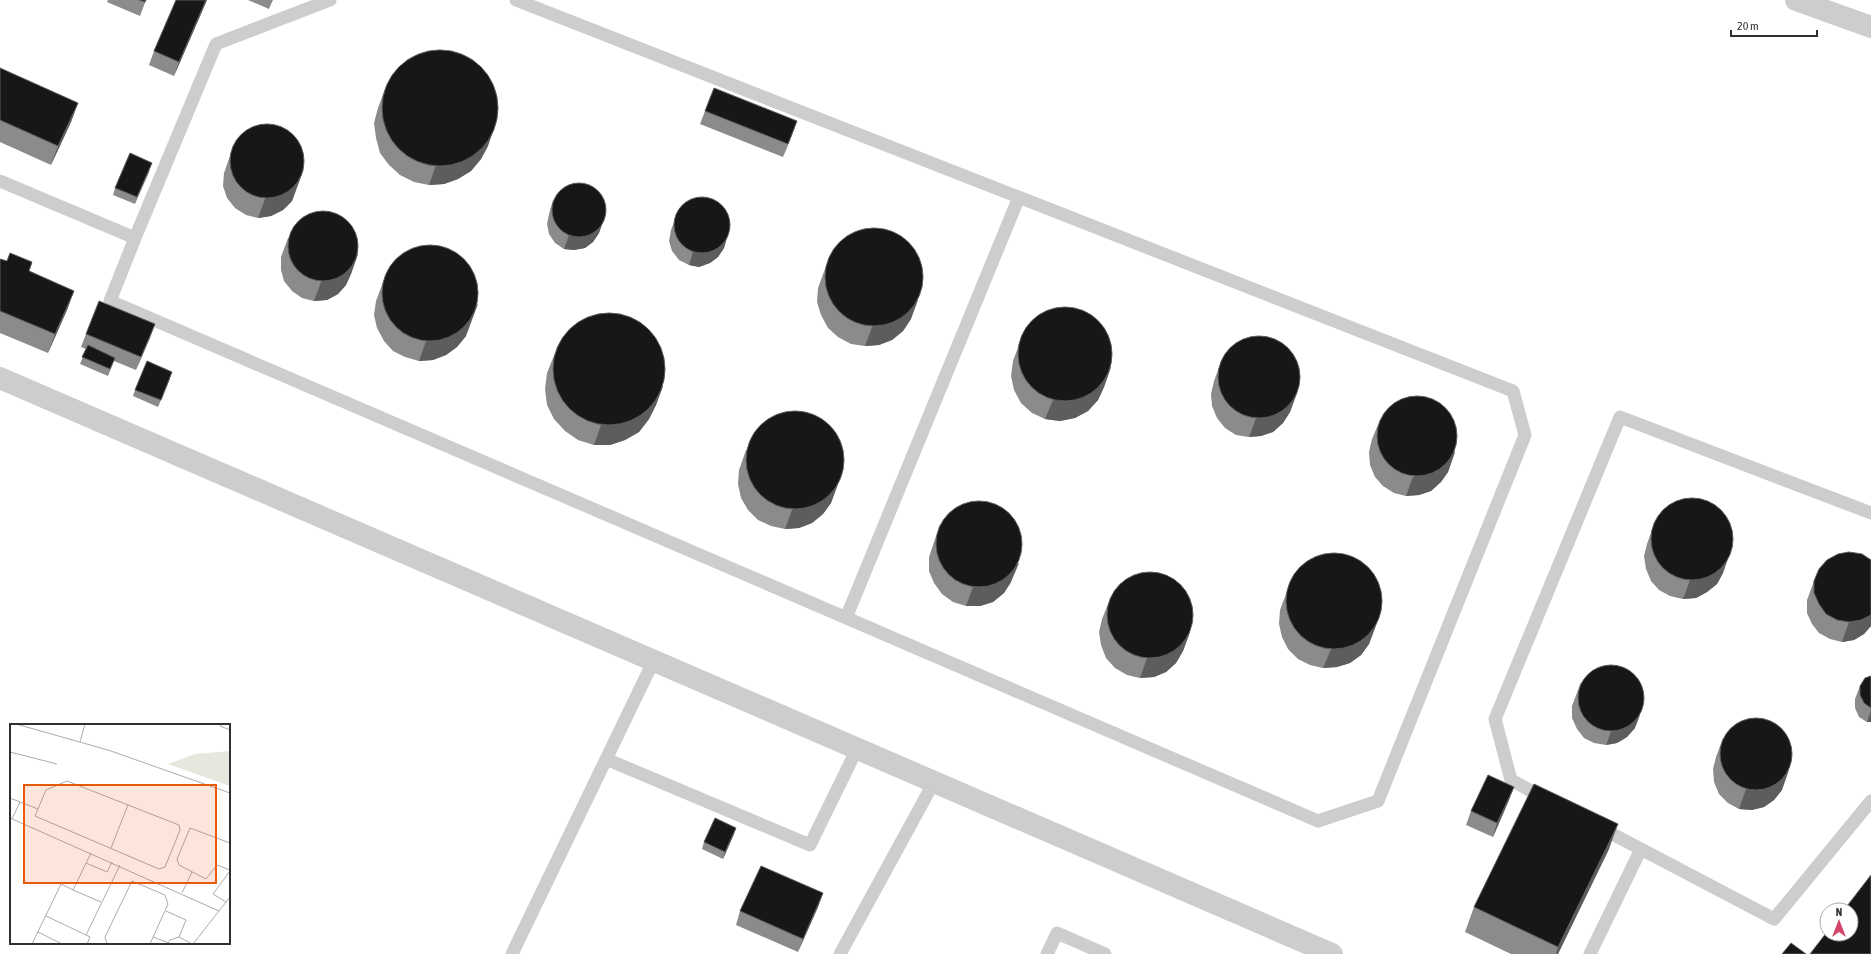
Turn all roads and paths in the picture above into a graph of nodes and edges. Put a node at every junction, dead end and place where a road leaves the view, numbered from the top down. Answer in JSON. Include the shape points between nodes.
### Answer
{"nodes":[{"id":1,"x":330,"y":0,"type":"edge"},
{"id":2,"x":516,"y":0,"type":"edge"},
{"id":3,"x":1796,"y":0,"type":"edge"},
{"id":4,"x":1871,"y":27,"type":"edge"},
{"id":5,"x":0,"y":181,"type":"edge"},
{"id":6,"x":1019,"y":197,"type":"junction"},
{"id":7,"x":135,"y":238,"type":"junction"},
{"id":8,"x":0,"y":378,"type":"edge"},
{"id":9,"x":1871,"y":513,"type":"edge"},
{"id":10,"x":846,"y":618,"type":"junction"},
{"id":11,"x":653,"y":662,"type":"junction"},
{"id":12,"x":857,"y":749,"type":"junction"},
{"id":13,"x":606,"y":760,"type":"junction"},
{"id":14,"x":934,"y":782,"type":"junction"},
{"id":15,"x":1871,"y":801,"type":"edge"},
{"id":16,"x":1559,"y":806,"type":"edge"},
{"id":17,"x":1586,"y":820,"type":"edge"},
{"id":18,"x":1641,"y":849,"type":"junction"},
{"id":19,"x":512,"y":954,"type":"edge"},
{"id":20,"x":840,"y":954,"type":"edge"},
{"id":21,"x":1047,"y":954,"type":"edge"},
{"id":22,"x":1105,"y":954,"type":"edge"},
{"id":23,"x":1332,"y":954,"type":"edge"},
{"id":24,"x":1590,"y":954,"type":"edge"}],
"edges":[{"from":1,"to":7,"type":"lane","via":[[216,44]]},
{"from":2,"to":6,"type":"lane"},
{"from":3,"to":4,"type":"street"},
{"from":5,"to":7,"type":"lane"},
{"from":6,"to":10,"type":"lane"},
{"from":6,"to":10,"type":"lane","via":[[1513,391],[1525,435],[1378,802],[1318,822]]},
{"from":7,"to":10,"type":"lane","via":[[110,301]]},
{"from":8,"to":11,"type":"street"},
{"from":9,"to":16,"type":"lane","via":[[1620,417],[1495,719],[1511,780]]},
{"from":11,"to":12,"type":"street"},
{"from":11,"to":13,"type":"lane"},
{"from":12,"to":13,"type":"lane","via":[[810,845]]},
{"from":12,"to":14,"type":"street"},
{"from":13,"to":19,"type":"lane"},
{"from":14,"to":20,"type":"lane"},
{"from":14,"to":23,"type":"street"},
{"from":15,"to":18,"type":"lane","via":[[1774,919]]},
{"from":17,"to":18,"type":"lane"},
{"from":18,"to":24,"type":"lane"},
{"from":21,"to":22,"type":"lane","via":[[1057,933]]}]}
